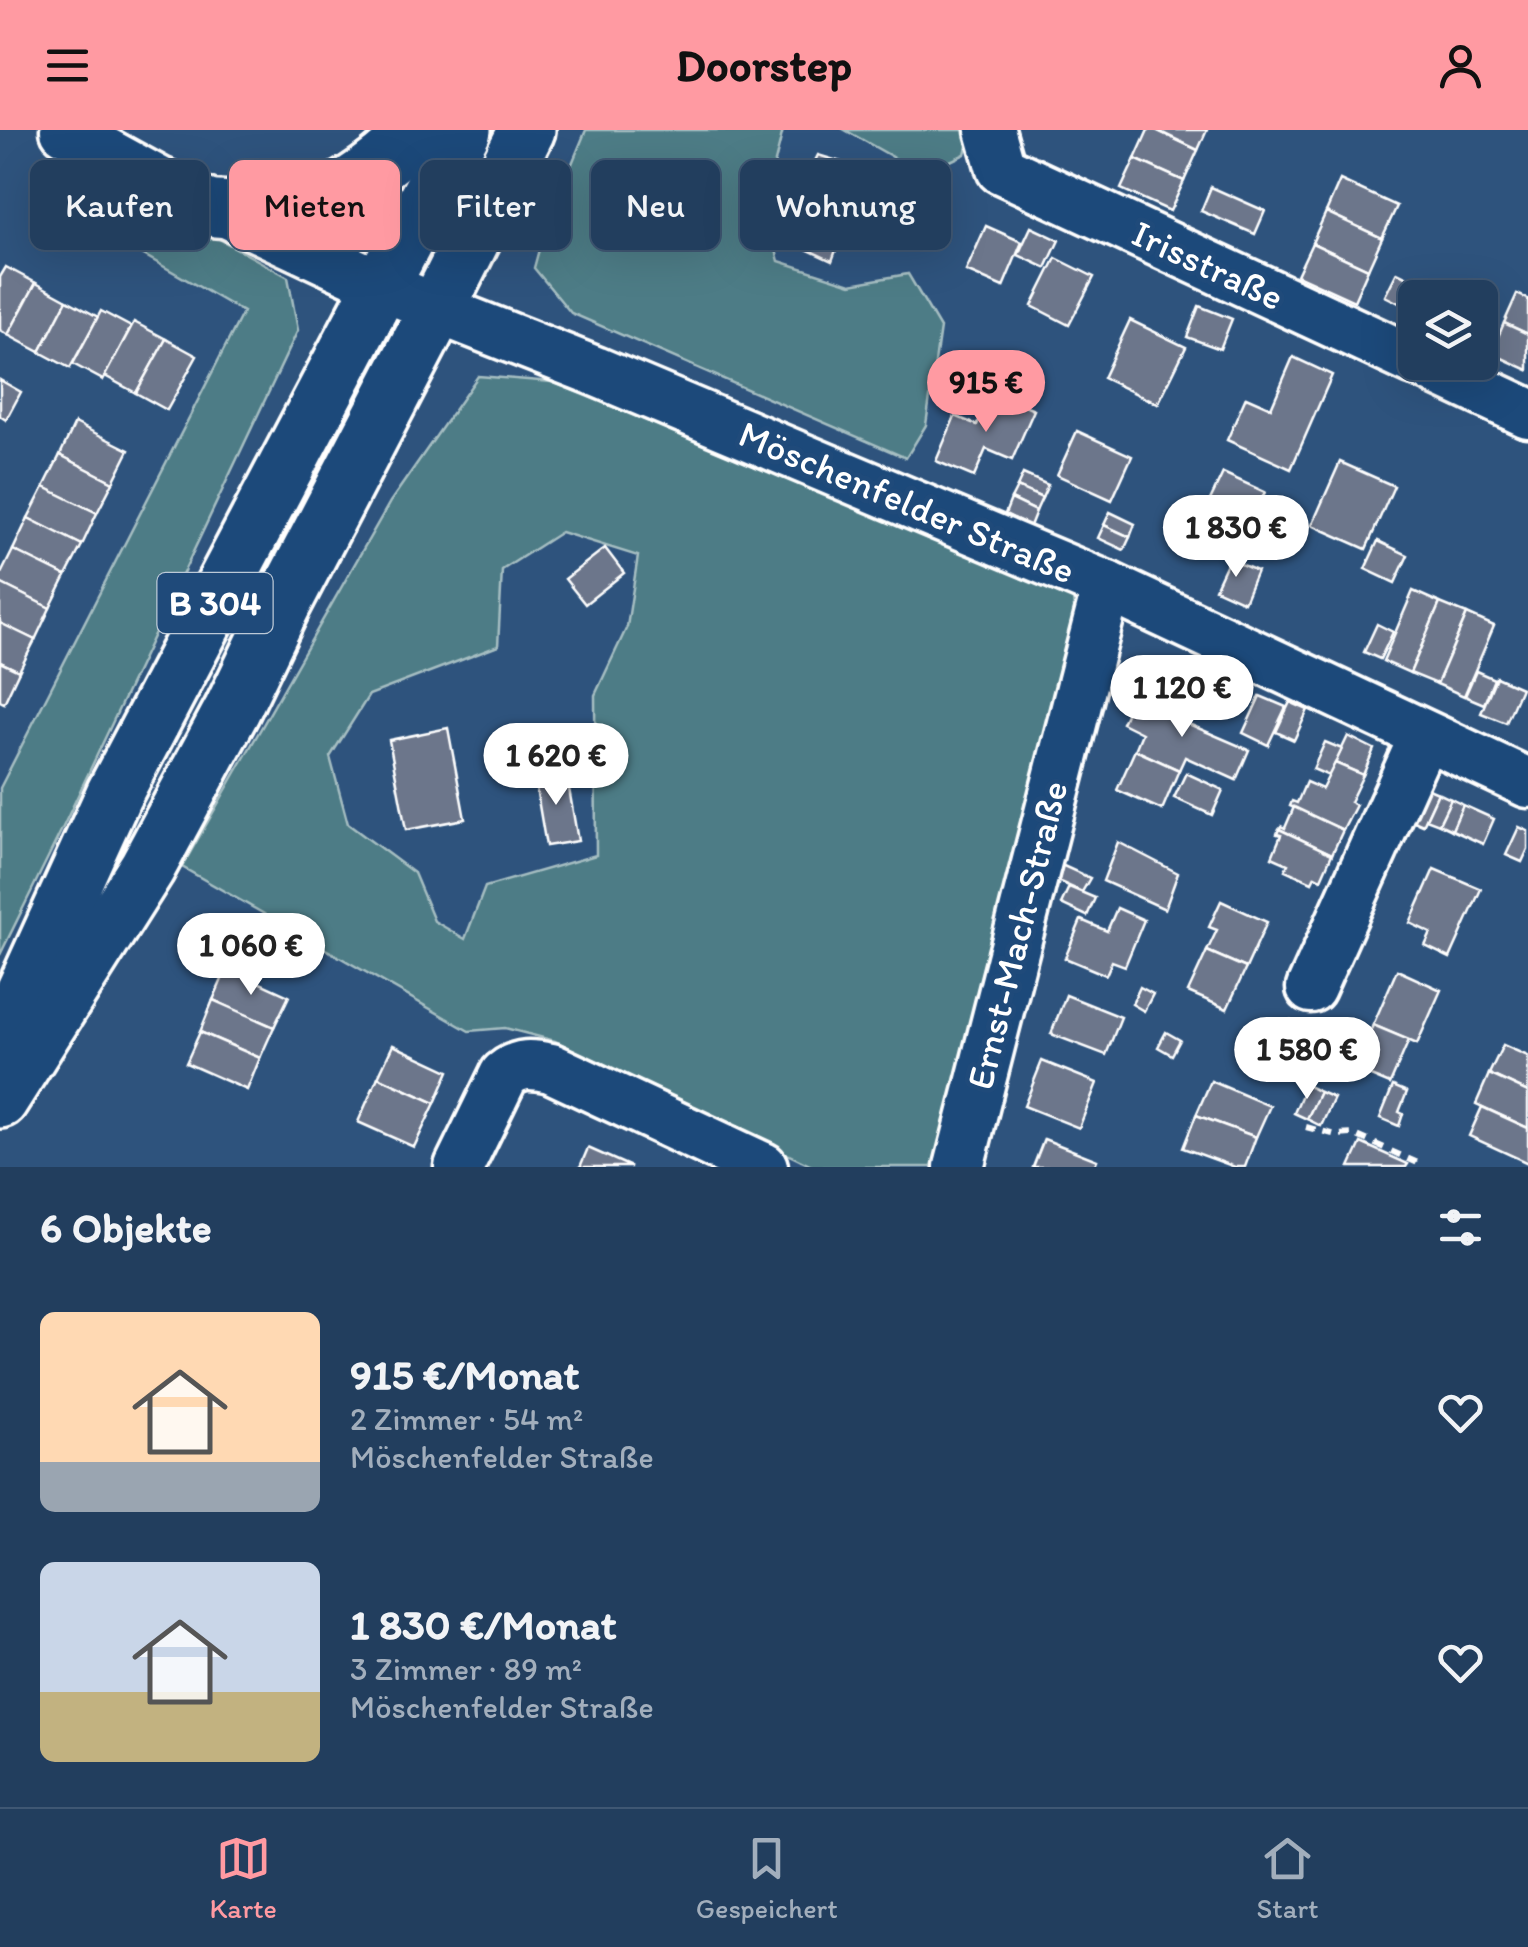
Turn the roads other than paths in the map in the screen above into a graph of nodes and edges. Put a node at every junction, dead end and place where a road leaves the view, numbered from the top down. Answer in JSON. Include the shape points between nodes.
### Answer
{"nodes":[{"id":1,"x":66,"y":130,"type":"edge"},
{"id":2,"x":417,"y":130,"type":"edge"},
{"id":3,"x":463,"y":130,"type":"edge"},
{"id":4,"x":527,"y":130,"type":"edge"},
{"id":5,"x":996,"y":149,"type":"edge"},
{"id":6,"x":216,"y":208,"type":"junction"},
{"id":7,"x":382,"y":286,"type":"junction"},
{"id":8,"x":436,"y":309,"type":"junction"},
{"id":9,"x":1398,"y":352,"type":"edge"},
{"id":10,"x":1456,"y":380,"type":"edge"},
{"id":11,"x":1528,"y":413,"type":"edge"},
{"id":12,"x":1107,"y":586,"type":"junction"},
{"id":13,"x":1424,"y":736,"type":"junction"},
{"id":14,"x":1528,"y":783,"type":"edge"},
{"id":15,"x":1310,"y":988,"type":"dead end"},
{"id":16,"x":0,"y":1046,"type":"edge"},
{"id":17,"x":0,"y":1100,"type":"edge"},
{"id":18,"x":459,"y":1167,"type":"edge"},
{"id":19,"x":764,"y":1167,"type":"edge"},
{"id":20,"x":958,"y":1167,"type":"edge"}],
"edges":[{"from":1,"to":6,"type":"street","name":"Möschenfelder Straße"},
{"from":2,"to":6,"type":"main road","via":[[373,169],[312,205],[277,213]]},
{"from":3,"to":7,"type":"main road","number":"B 304"},
{"from":4,"to":8,"type":"main road","number":"B 304"},
{"from":5,"to":9,"type":"street","name":"Irisstraße"},
{"from":6,"to":7,"type":"street","name":"Möschenfelder Straße"},
{"from":7,"to":8,"type":"street","name":"Möschenfelder Straße"},
{"from":7,"to":16,"type":"main road","number":"B 304","via":[[114,794]]},
{"from":8,"to":12,"type":"street","name":"Möschenfelder Straße"},
{"from":8,"to":17,"type":"main road","number":"B 304","via":[[147,868]]},
{"from":10,"to":11,"type":"street","name":"Irisstraße"},
{"from":12,"to":13,"type":"street","name":"Möschenfelder Straße"},
{"from":12,"to":20,"type":"street","name":"Ernst-Mach-Straße"},
{"from":13,"to":14,"type":"street","name":"Möschenfelder Straße"},
{"from":13,"to":15,"type":"street"},
{"from":18,"to":19,"type":"street","via":[[504,1074],[534,1064]]}]}
